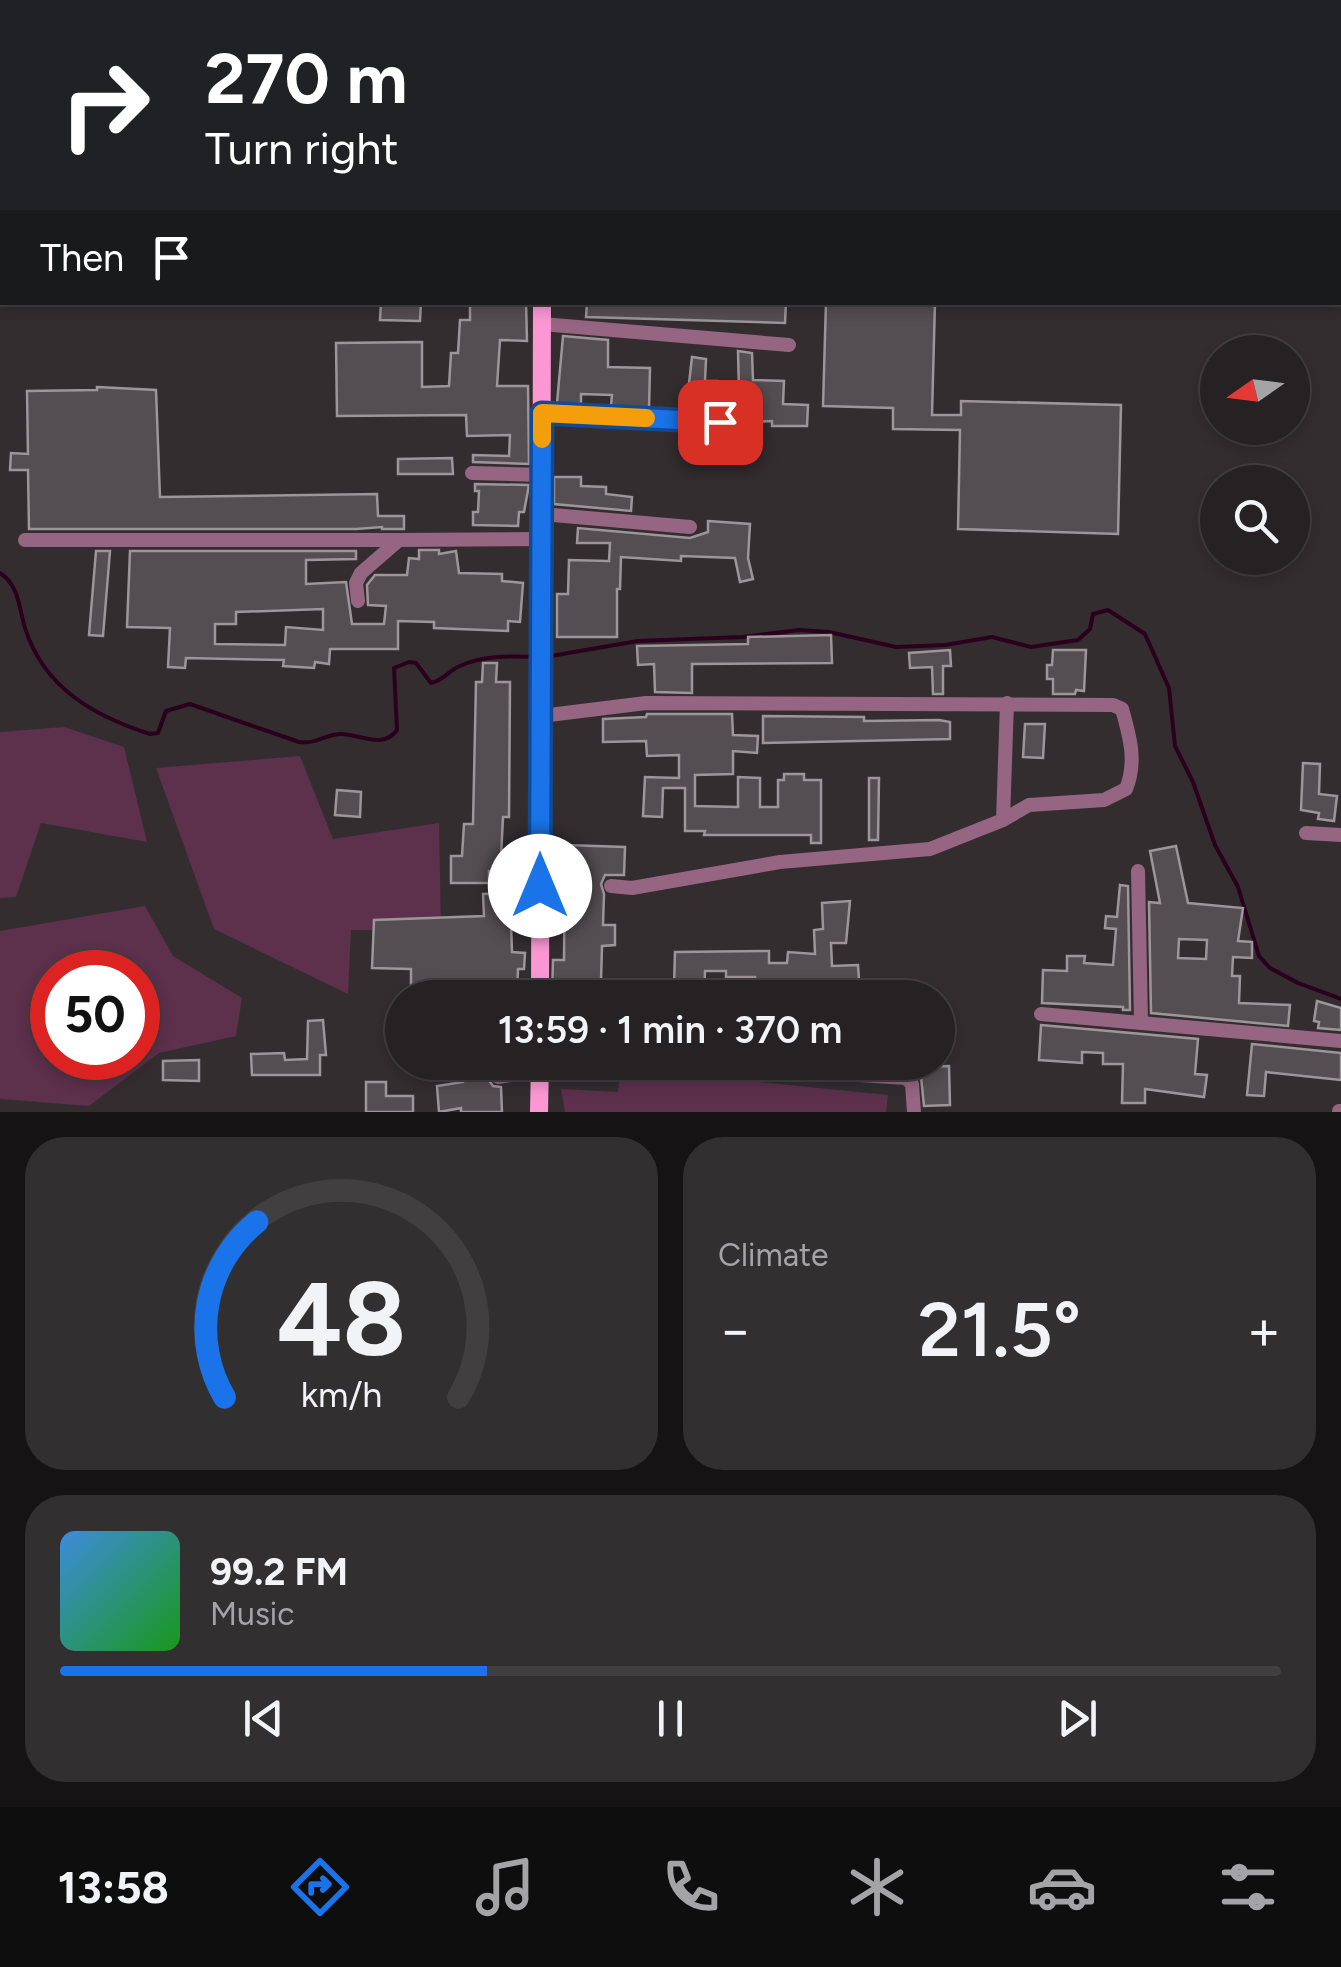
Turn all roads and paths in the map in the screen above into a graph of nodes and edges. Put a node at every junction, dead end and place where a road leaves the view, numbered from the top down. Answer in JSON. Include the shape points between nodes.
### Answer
{"nodes":[{"id":1,"x":542,"y":305,"type":"edge"},
{"id":2,"x":542,"y":324,"type":"junction"},
{"id":3,"x":789,"y":345,"type":"dead end"},
{"id":4,"x":542,"y":413,"type":"junction"},
{"id":5,"x":720,"y":422,"type":"dead end"},
{"id":6,"x":472,"y":473,"type":"dead end"},
{"id":7,"x":542,"y":475,"type":"junction"},
{"id":8,"x":542,"y":514,"type":"junction"},
{"id":9,"x":690,"y":528,"type":"dead end"},
{"id":10,"x":542,"y":539,"type":"junction"},
{"id":11,"x":24,"y":540,"type":"dead end"},
{"id":12,"x":399,"y":540,"type":"junction"},
{"id":13,"x":358,"y":601,"type":"dead end"},
{"id":14,"x":1007,"y":702,"type":"junction"},
{"id":15,"x":541,"y":716,"type":"junction"},
{"id":16,"x":1003,"y":820,"type":"junction"},
{"id":17,"x":1306,"y":833,"type":"dead end"},
{"id":18,"x":1341,"y":835,"type":"edge"},
{"id":19,"x":1138,"y":870,"type":"dead end"},
{"id":20,"x":611,"y":886,"type":"dead end"},
{"id":21,"x":542,"y":980,"type":"edge"},
{"id":22,"x":1041,"y":1014,"type":"dead end"},
{"id":23,"x":1141,"y":1022,"type":"junction"},
{"id":24,"x":1341,"y":1040,"type":"edge"},
{"id":25,"x":540,"y":1080,"type":"edge"},
{"id":26,"x":908,"y":1080,"type":"edge"},
{"id":27,"x":540,"y":1112,"type":"edge"},
{"id":28,"x":914,"y":1112,"type":"edge"}],
"edges":[{"from":1,"to":2,"type":"main road"},
{"from":2,"to":3,"type":"street"},
{"from":2,"to":4,"type":"main road"},
{"from":4,"to":5,"type":"street"},
{"from":4,"to":7,"type":"main road"},
{"from":6,"to":7,"type":"street"},
{"from":7,"to":8,"type":"main road"},
{"from":8,"to":9,"type":"street"},
{"from":8,"to":10,"type":"main road"},
{"from":10,"to":12,"type":"street"},
{"from":10,"to":15,"type":"main road"},
{"from":11,"to":12,"type":"street"},
{"from":12,"to":13,"type":"street","via":[[362,573]]},
{"from":14,"to":15,"type":"street","via":[[646,703]]},
{"from":14,"to":16,"type":"street"},
{"from":14,"to":16,"type":"street","via":[[1120,706],[1133,756],[1126,790],[1115,796],[1035,803]]},
{"from":15,"to":21,"type":"main road"},
{"from":16,"to":20,"type":"street","via":[[930,849]]},
{"from":17,"to":18,"type":"street"},
{"from":19,"to":23,"type":"street"},
{"from":22,"to":23,"type":"street"},
{"from":23,"to":24,"type":"street"},
{"from":25,"to":27,"type":"main road"},
{"from":26,"to":28,"type":"street"}]}
